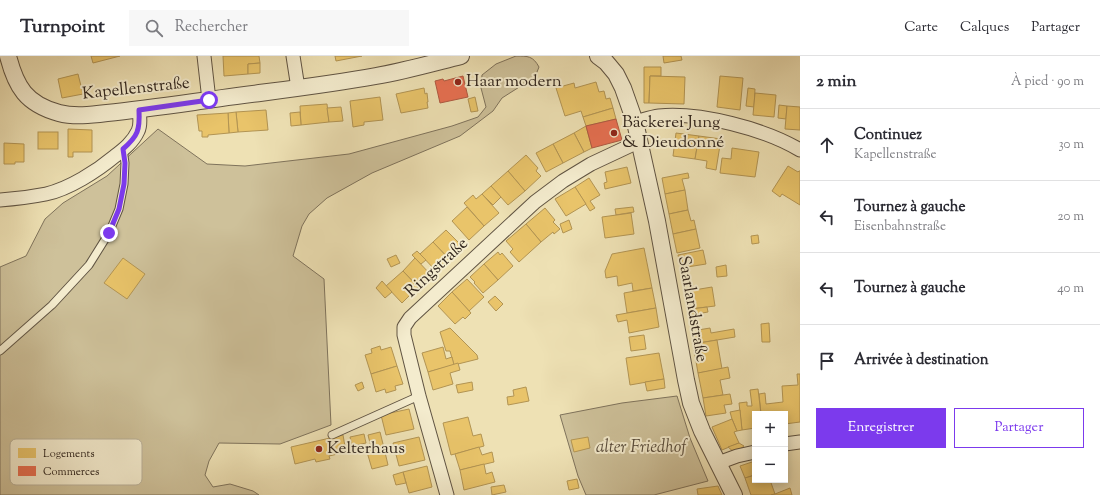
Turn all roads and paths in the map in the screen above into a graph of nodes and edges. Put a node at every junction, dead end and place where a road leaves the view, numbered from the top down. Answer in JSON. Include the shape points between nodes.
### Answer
{"nodes":[{"id":1,"x":8,"y":56,"type":"edge"},
{"id":2,"x":204,"y":56,"type":"edge"},
{"id":3,"x":293,"y":56,"type":"edge"},
{"id":4,"x":462,"y":56,"type":"edge"},
{"id":5,"x":598,"y":56,"type":"edge"},
{"id":6,"x":298,"y":88,"type":"junction"},
{"id":7,"x":209,"y":100,"type":"junction"},
{"id":8,"x":139,"y":110,"type":"junction"},
{"id":9,"x":635,"y":122,"type":"junction"},
{"id":10,"x":640,"y":142,"type":"junction"},
{"id":11,"x":123,"y":149,"type":"junction"},
{"id":12,"x":800,"y":150,"type":"edge"},
{"id":13,"x":0,"y":200,"type":"edge"},
{"id":14,"x":0,"y":351,"type":"edge"},
{"id":15,"x":419,"y":396,"type":"junction"},
{"id":16,"x":332,"y":435,"type":"dead end"},
{"id":17,"x":800,"y":442,"type":"edge"},
{"id":18,"x":788,"y":444,"type":"edge"},
{"id":19,"x":752,"y":453,"type":"edge"},
{"id":20,"x":718,"y":463,"type":"junction"},
{"id":21,"x":447,"y":495,"type":"edge"},
{"id":22,"x":734,"y":495,"type":"edge"}],
"edges":[{"from":1,"to":8,"type":"street","name":"Kapellenstraße","via":[[12,72],[25,95],[46,109],[60,114],[76,115]]},
{"from":2,"to":7,"type":"street"},
{"from":3,"to":6,"type":"street"},
{"from":4,"to":6,"type":"street","name":"Kapellenstraße","via":[[376,76]]},
{"from":5,"to":9,"type":"street","via":[[616,74]]},
{"from":6,"to":7,"type":"street","name":"Kapellenstraße"},
{"from":7,"to":8,"type":"street","name":"Kapellenstraße"},
{"from":8,"to":11,"type":"street","via":[[138,132]]},
{"from":9,"to":10,"type":"street","name":"Saarlandstraße"},
{"from":9,"to":12,"type":"street","via":[[659,116],[715,120],[752,129],[789,143]]},
{"from":10,"to":15,"type":"street","name":"Ringstraße","via":[[563,180],[535,202],[410,318],[404,327],[404,335]]},
{"from":10,"to":20,"type":"street","name":"Saarlandstraße","via":[[691,403]]},
{"from":11,"to":13,"type":"street","via":[[89,175],[70,185],[47,194]]},
{"from":11,"to":14,"type":"lane","via":[[124,184],[119,209],[109,233],[89,265],[52,305]]},
{"from":15,"to":16,"type":"lane"},
{"from":15,"to":21,"type":"street","name":"Ringstraße"},
{"from":17,"to":18,"type":"street"},
{"from":19,"to":20,"type":"street"},
{"from":20,"to":22,"type":"street","name":"Saarlandstraße"}]}
